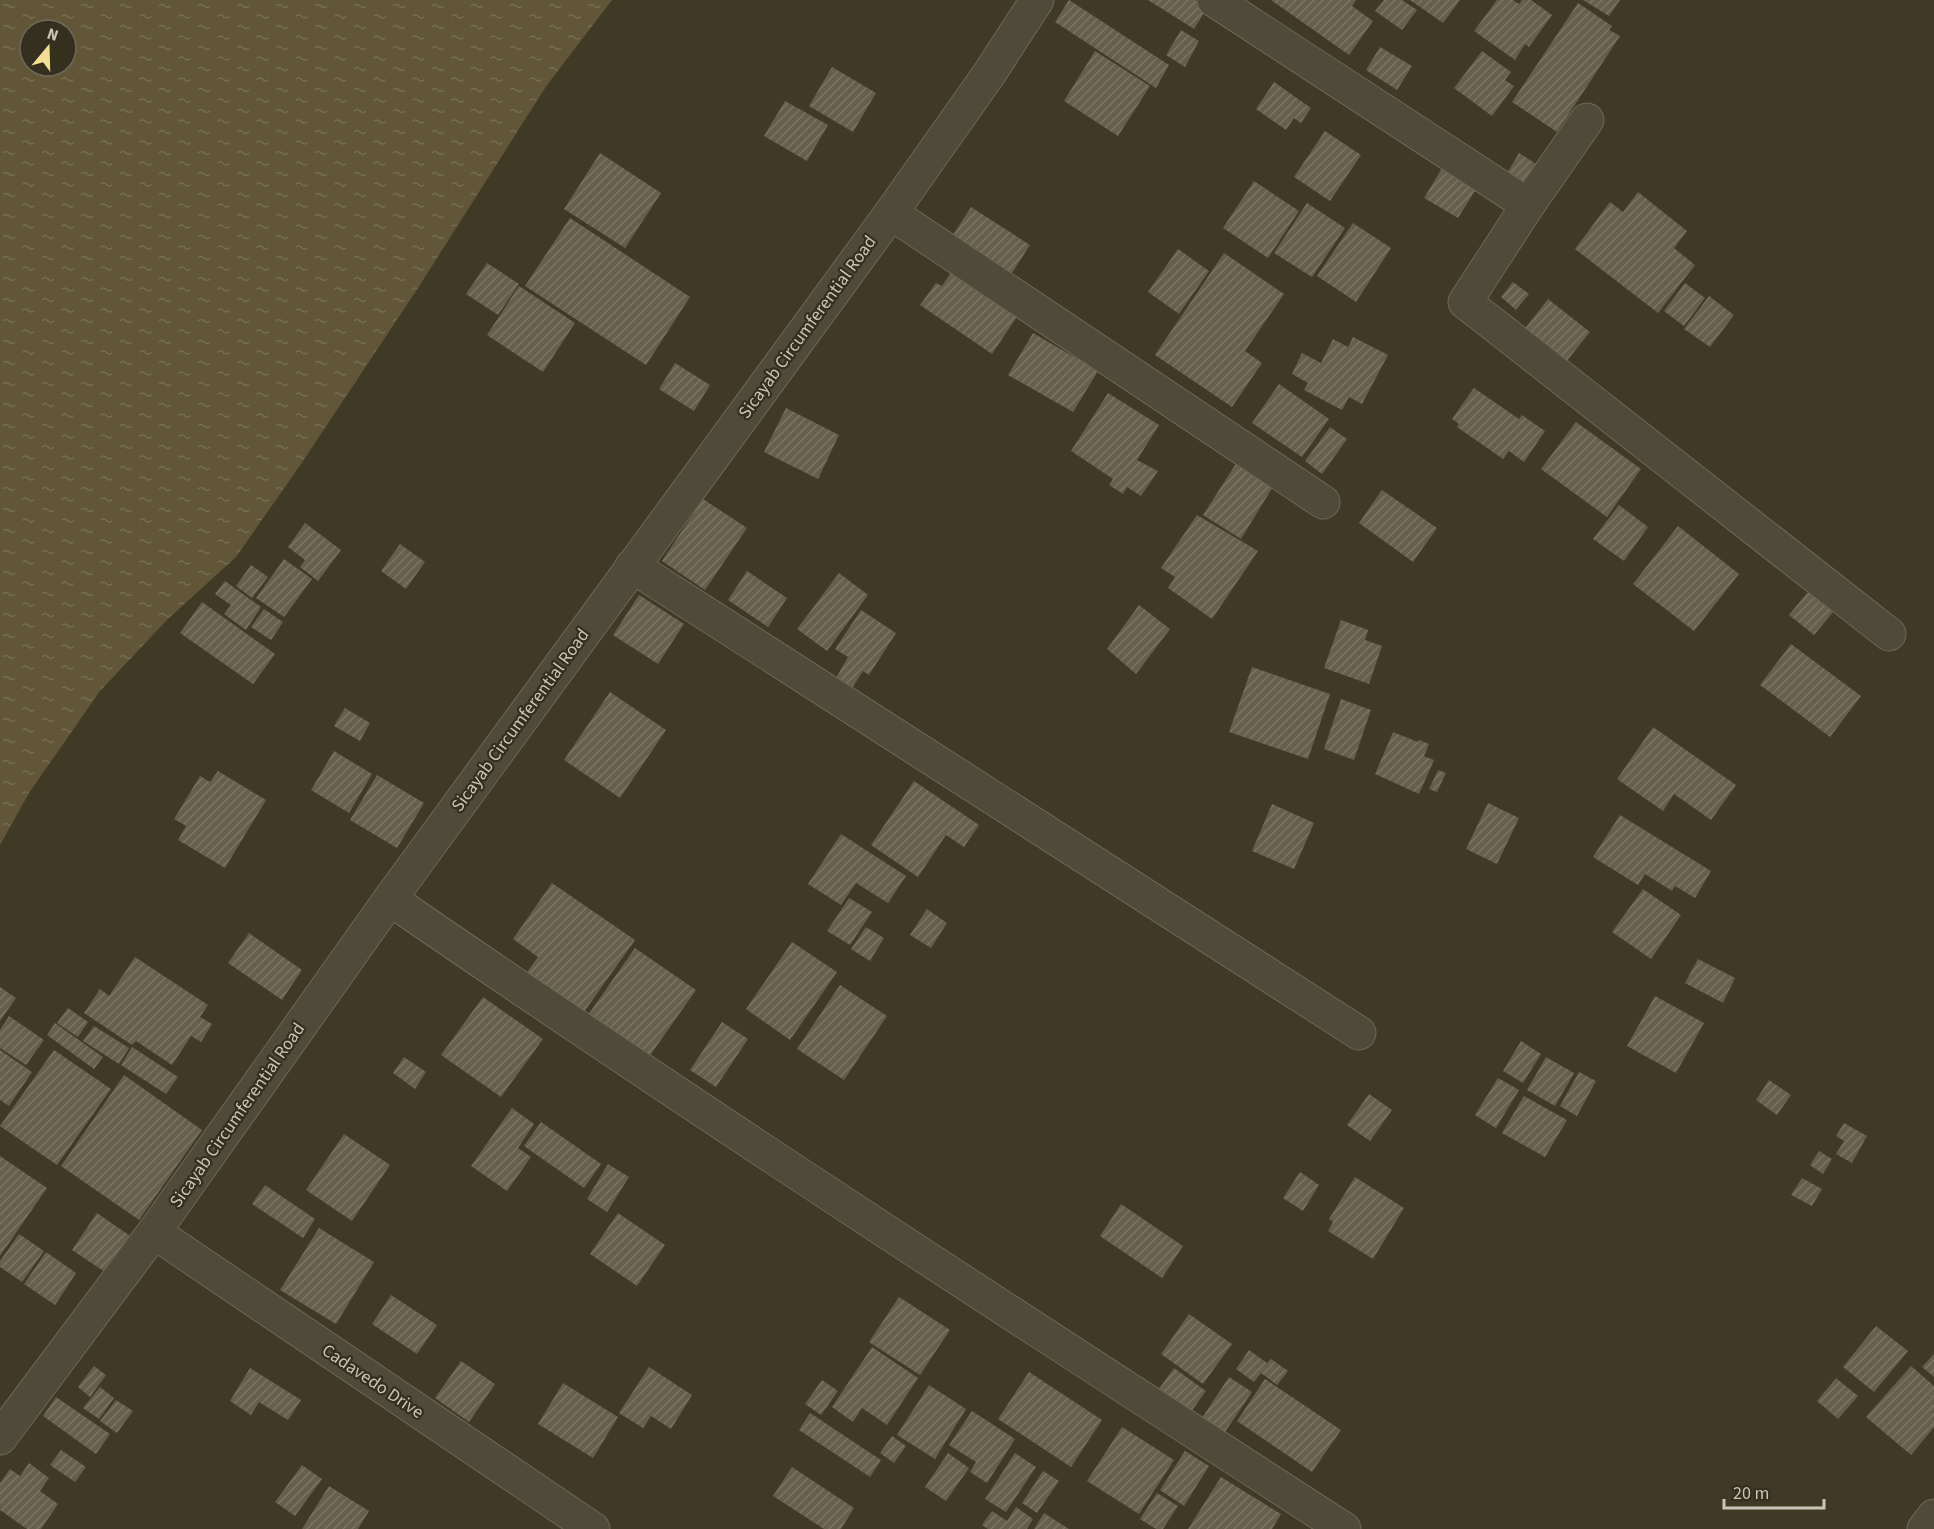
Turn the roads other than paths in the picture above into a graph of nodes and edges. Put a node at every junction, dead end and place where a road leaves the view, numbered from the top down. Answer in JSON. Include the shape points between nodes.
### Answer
{"nodes":[{"id":1,"x":1037,"y":0,"type":"edge"},
{"id":2,"x":1214,"y":0,"type":"edge"},
{"id":3,"x":1587,"y":120,"type":"dead end"},
{"id":4,"x":1528,"y":205,"type":"junction"},
{"id":5,"x":891,"y":213,"type":"junction"},
{"id":6,"x":1323,"y":502,"type":"dead end"},
{"id":7,"x":632,"y":566,"type":"junction"},
{"id":8,"x":1889,"y":634,"type":"dead end"},
{"id":9,"x":390,"y":899,"type":"junction"},
{"id":10,"x":1359,"y":1033,"type":"dead end"},
{"id":11,"x":154,"y":1232,"type":"junction"},
{"id":12,"x":0,"y":1438,"type":"edge"},
{"id":13,"x":1934,"y":1516,"type":"edge"},
{"id":14,"x":593,"y":1529,"type":"edge"},
{"id":15,"x":1344,"y":1529,"type":"edge"},
{"id":16,"x":1924,"y":1529,"type":"edge"}],
"edges":[{"from":1,"to":5,"type":"street","name":"Sicayab Circumferential Road"},
{"from":2,"to":4,"type":"street"},
{"from":3,"to":4,"type":"street"},
{"from":4,"to":8,"type":"street","via":[[1465,302]]},
{"from":5,"to":6,"type":"street"},
{"from":5,"to":7,"type":"street","name":"Sicayab Circumferential Road"},
{"from":7,"to":9,"type":"street","name":"Sicayab Circumferential Road"},
{"from":7,"to":10,"type":"street"},
{"from":9,"to":11,"type":"street","name":"Sicayab Circumferential Road"},
{"from":9,"to":15,"type":"street","via":[[867,1220]]},
{"from":11,"to":12,"type":"street","name":"Sicayab Circumferential Road"},
{"from":11,"to":14,"type":"street","name":"Cadavedo Drive"},
{"from":13,"to":16,"type":"street"}]}
